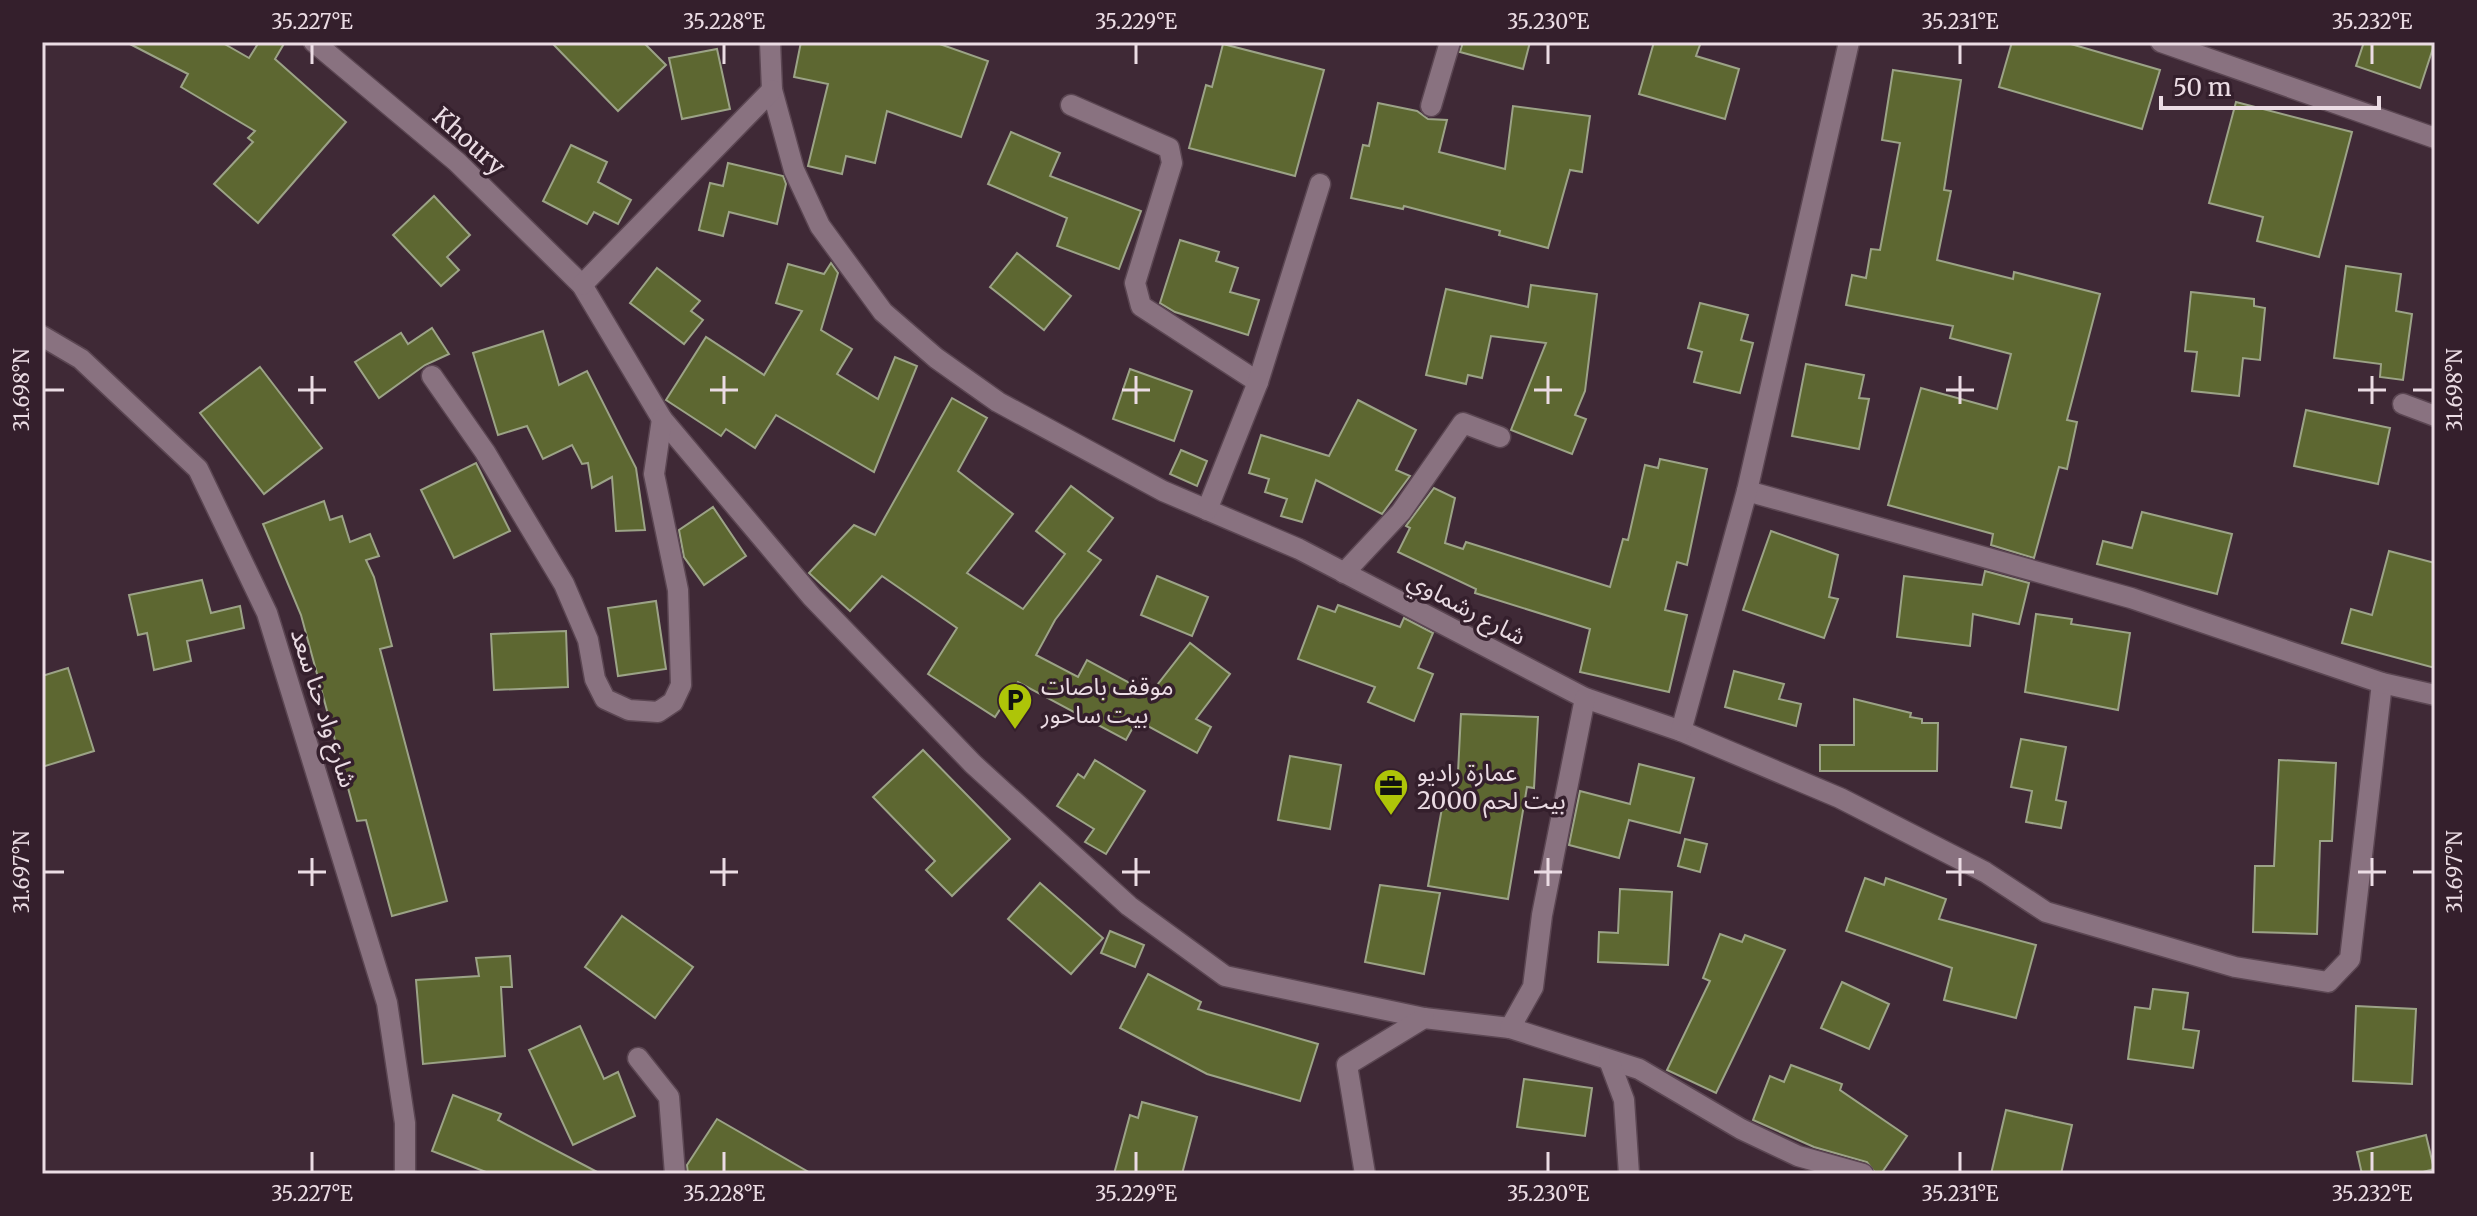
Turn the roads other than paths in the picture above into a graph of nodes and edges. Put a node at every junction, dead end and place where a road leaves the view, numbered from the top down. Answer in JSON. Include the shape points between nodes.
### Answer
{"nodes":[{"id":1,"x":314,"y":42,"type":"edge"},
{"id":2,"x":770,"y":42,"type":"edge"},
{"id":3,"x":1450,"y":42,"type":"edge"},
{"id":4,"x":1849,"y":42,"type":"edge"},
{"id":5,"x":2161,"y":42,"type":"edge"},
{"id":6,"x":772,"y":90,"type":"junction"},
{"id":7,"x":1071,"y":105,"type":"dead end"},
{"id":8,"x":1431,"y":106,"type":"dead end"},
{"id":9,"x":2435,"y":138,"type":"edge"},
{"id":10,"x":1320,"y":184,"type":"dead end"},
{"id":11,"x":582,"y":285,"type":"junction"},
{"id":12,"x":42,"y":336,"type":"edge"},
{"id":13,"x":432,"y":376,"type":"dead end"},
{"id":14,"x":1258,"y":382,"type":"junction"},
{"id":15,"x":2403,"y":404,"type":"dead end"},
{"id":16,"x":2435,"y":416,"type":"edge"},
{"id":17,"x":662,"y":419,"type":"junction"},
{"id":18,"x":1500,"y":437,"type":"dead end"},
{"id":19,"x":1747,"y":491,"type":"junction"},
{"id":20,"x":1207,"y":510,"type":"junction"},
{"id":21,"x":1344,"y":573,"type":"junction"},
{"id":22,"x":2382,"y":683,"type":"junction"},
{"id":23,"x":2435,"y":695,"type":"edge"},
{"id":24,"x":1585,"y":698,"type":"junction"},
{"id":25,"x":1681,"y":731,"type":"junction"},
{"id":26,"x":1424,"y":1018,"type":"junction"},
{"id":27,"x":1510,"y":1028,"type":"junction"},
{"id":28,"x":638,"y":1058,"type":"dead end"},
{"id":29,"x":1609,"y":1060,"type":"junction"},
{"id":30,"x":405,"y":1174,"type":"edge"},
{"id":31,"x":675,"y":1174,"type":"edge"},
{"id":32,"x":1365,"y":1174,"type":"edge"},
{"id":33,"x":1629,"y":1174,"type":"edge"},
{"id":34,"x":1863,"y":1174,"type":"edge"}],
"edges":[{"from":1,"to":11,"type":"street","name":"Khoury","via":[[457,162]]},
{"from":2,"to":6,"type":"street","name":"شارع رشماوي"},
{"from":3,"to":8,"type":"street"},
{"from":4,"to":19,"type":"street"},
{"from":5,"to":9,"type":"street"},
{"from":6,"to":11,"type":"street"},
{"from":6,"to":20,"type":"street","name":"شارع رشماوي","via":[[794,170],[820,226],[883,312],[998,402]]},
{"from":7,"to":14,"type":"street","via":[[1169,148],[1172,163],[1135,283],[1141,306]]},
{"from":10,"to":14,"type":"street"},
{"from":11,"to":17,"type":"street","name":"Khoury"},
{"from":12,"to":30,"type":"street","name":"شارع واد حنا سعد","via":[[81,359],[198,469],[267,613],[387,1003],[405,1123]]},
{"from":13,"to":17,"type":"street","via":[[485,452],[564,584],[605,699],[629,710],[658,712],[673,702],[681,685],[678,590],[654,474]]},
{"from":14,"to":20,"type":"street"},
{"from":15,"to":16,"type":"street"},
{"from":17,"to":26,"type":"street","name":"Khoury","via":[[823,609],[973,764],[1129,906],[1225,976]]},
{"from":18,"to":21,"type":"street","via":[[1463,423],[1401,512]]},
{"from":19,"to":22,"type":"street","via":[[2131,598]]},
{"from":19,"to":25,"type":"street"},
{"from":20,"to":21,"type":"street","name":"شارع رشماوي"},
{"from":21,"to":24,"type":"street","name":"شارع رشماوي"},
{"from":22,"to":23,"type":"street"},
{"from":22,"to":25,"type":"street","name":"شارع رشماوي","via":[[2350,959],[2328,982],[2235,967],[2046,912],[1985,872],[1840,798]]},
{"from":24,"to":25,"type":"street","name":"شارع رشماوي"},
{"from":24,"to":27,"type":"street","via":[[1533,987]]},
{"from":26,"to":27,"type":"street","name":"Khoury"},
{"from":26,"to":32,"type":"street","via":[[1347,1065]]},
{"from":27,"to":29,"type":"street","name":"Khoury"},
{"from":28,"to":31,"type":"street","via":[[669,1097]]},
{"from":29,"to":33,"type":"street","via":[[1624,1100]]},
{"from":29,"to":34,"type":"street","name":"Khoury","via":[[1639,1069],[1798,1156]]}]}
